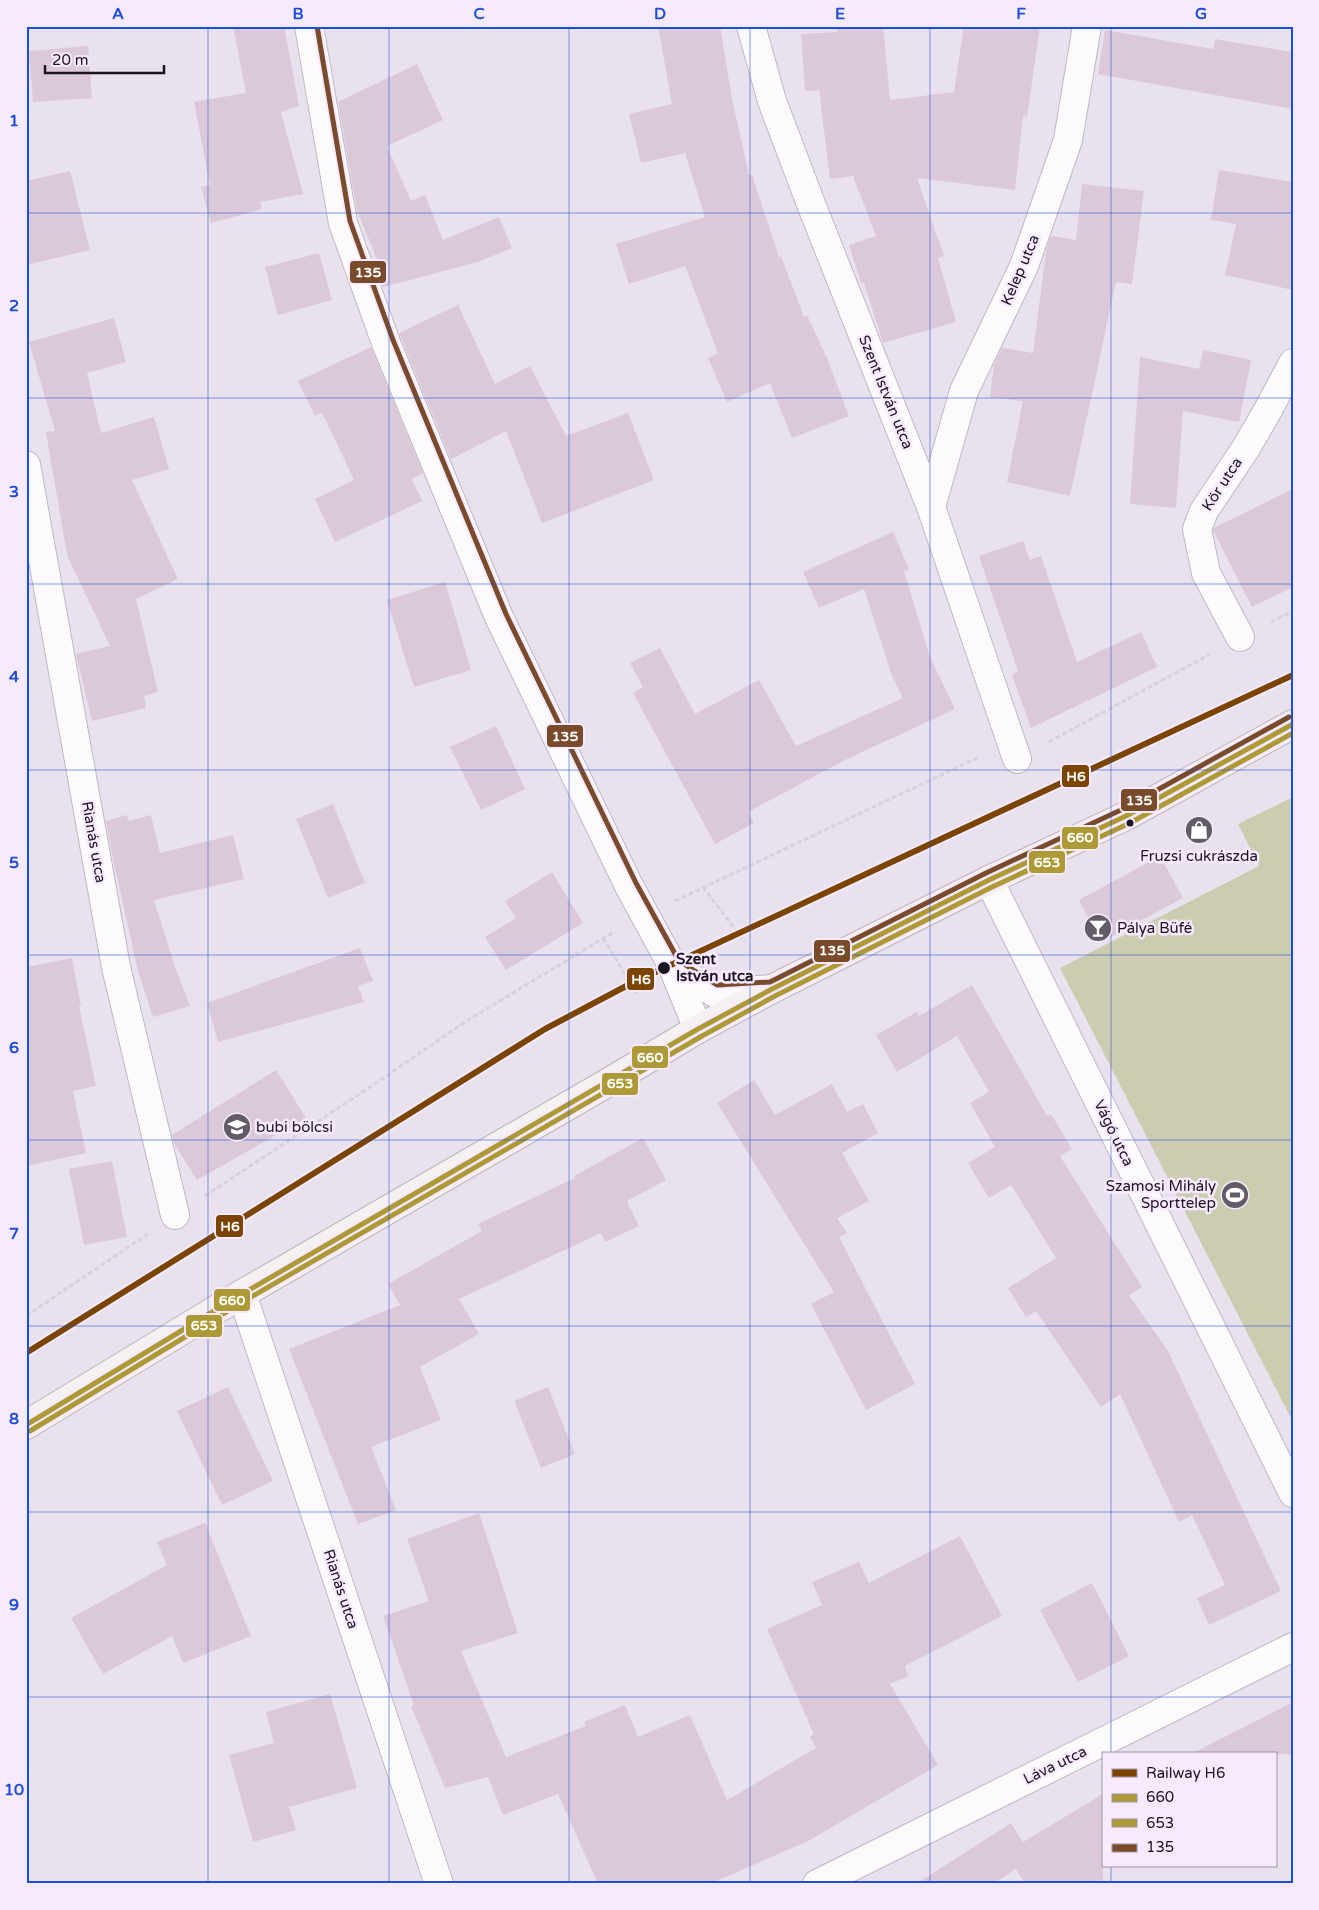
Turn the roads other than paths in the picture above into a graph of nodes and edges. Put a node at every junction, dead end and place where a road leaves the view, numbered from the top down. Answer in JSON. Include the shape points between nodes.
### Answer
{"nodes":[{"id":1,"x":309,"y":26,"type":"edge"},
{"id":2,"x":751,"y":26,"type":"edge"},
{"id":3,"x":1087,"y":26,"type":"edge"},
{"id":4,"x":1293,"y":363,"type":"edge"},
{"id":5,"x":26,"y":465,"type":"edge"},
{"id":6,"x":931,"y":507,"type":"junction"},
{"id":7,"x":1240,"y":638,"type":"road end"},
{"id":8,"x":1293,"y":724,"type":"edge"},
{"id":9,"x":1015,"y":751,"type":"road end"},
{"id":10,"x":989,"y":880,"type":"junction"},
{"id":11,"x":672,"y":966,"type":"junction"},
{"id":12,"x":772,"y":989,"type":"junction"},
{"id":13,"x":698,"y":1028,"type":"junction"},
{"id":14,"x":175,"y":1216,"type":"road end"},
{"id":15,"x":242,"y":1294,"type":"junction"},
{"id":16,"x":26,"y":1425,"type":"edge"},
{"id":17,"x":1293,"y":1493,"type":"edge"},
{"id":18,"x":1293,"y":1647,"type":"edge"},
{"id":19,"x":439,"y":1884,"type":"edge"},
{"id":20,"x":817,"y":1884,"type":"edge"}],
"edges":[{"from":1,"to":11,"type":"street","via":[[343,223],[386,343],[499,617],[629,886]]},
{"from":2,"to":6,"type":"street","name":"Szent István utca","via":[[775,109]]},
{"from":3,"to":6,"type":"street","name":"Kelep utca","via":[[1068,140],[1024,266],[964,391]]},
{"from":4,"to":7,"type":"street","name":"Kör utca","via":[[1246,448],[1204,511],[1197,529],[1206,573]]},
{"from":5,"to":14,"type":"street","name":"Rianás utca","via":[[116,967]]},
{"from":6,"to":9,"type":"street","name":"Szent István utca"},
{"from":8,"to":10,"type":"main road","via":[[1126,816]]},
{"from":10,"to":12,"type":"main road"},
{"from":10,"to":17,"type":"street","name":"Vágó utca"},
{"from":11,"to":12,"type":"street","via":[[715,993]]},
{"from":11,"to":13,"type":"street"},
{"from":12,"to":13,"type":"main road"},
{"from":13,"to":15,"type":"main road"},
{"from":15,"to":16,"type":"main road"},
{"from":15,"to":19,"type":"street","name":"Rianás utca"},
{"from":18,"to":20,"type":"street","name":"Láva utca"}]}
